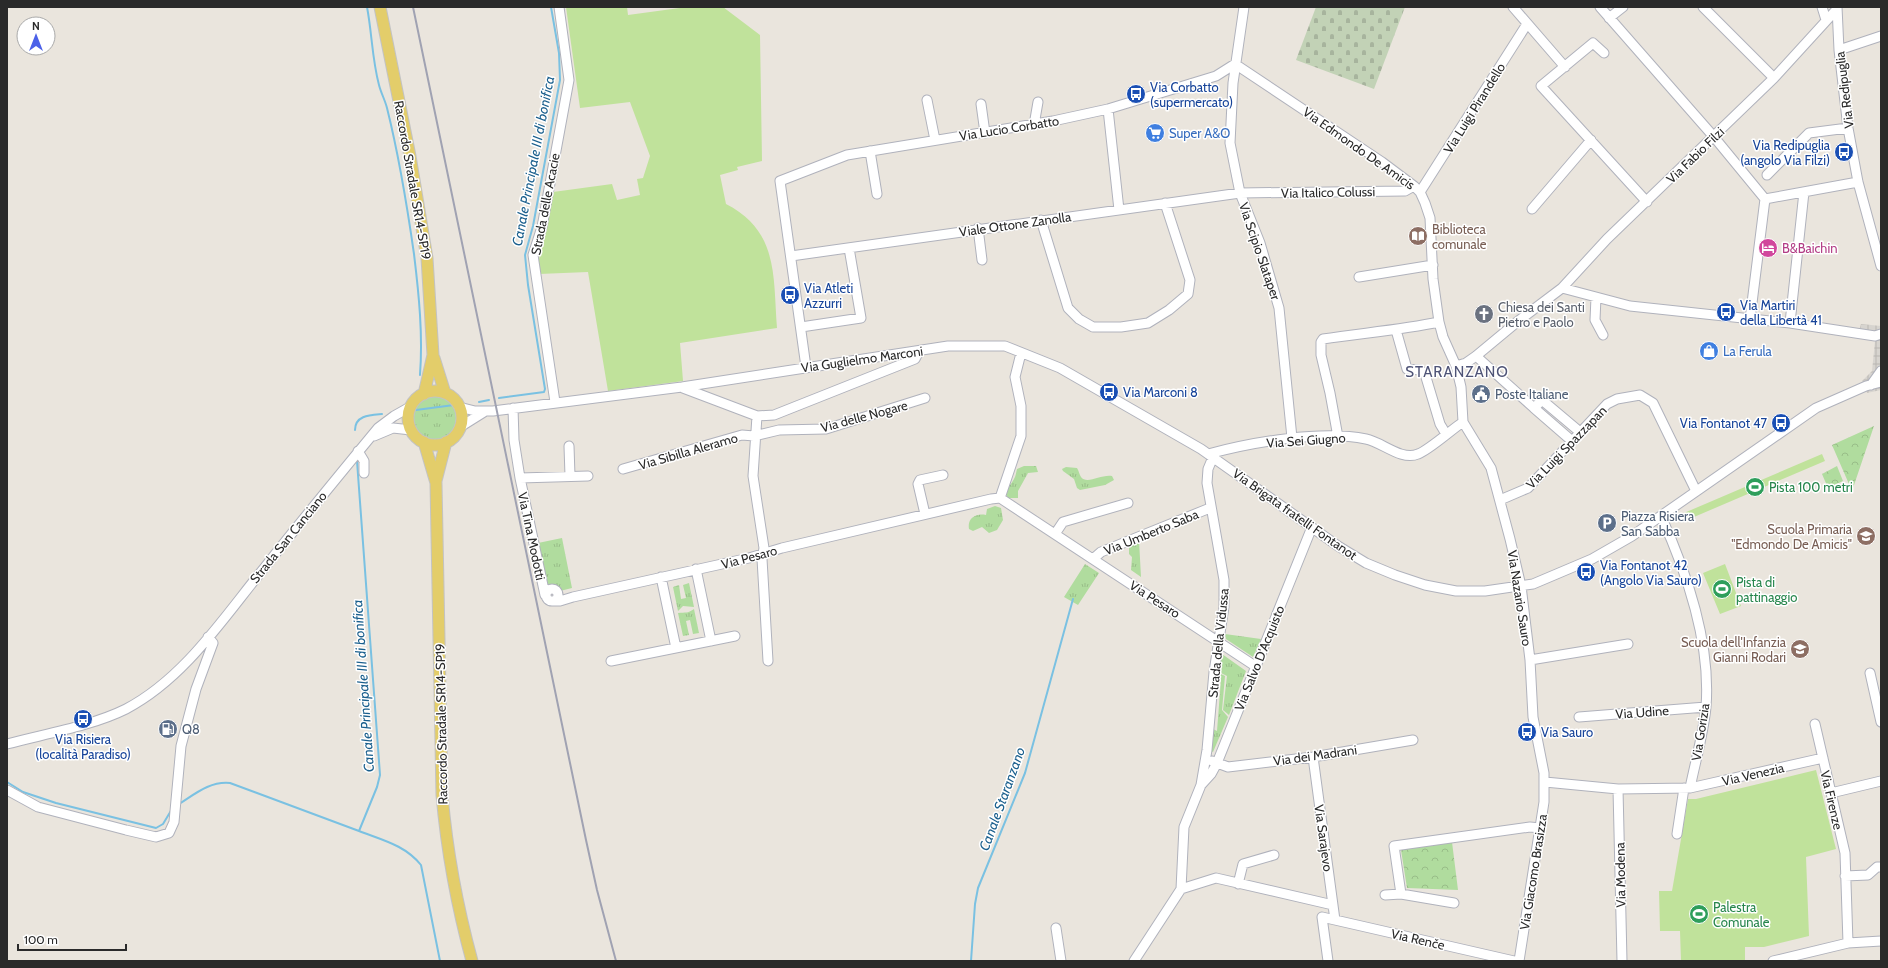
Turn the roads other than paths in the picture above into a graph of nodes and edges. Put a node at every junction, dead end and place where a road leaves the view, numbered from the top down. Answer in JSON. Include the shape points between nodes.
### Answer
{"nodes":[{"id":1,"x":380,"y":7,"type":"edge"},
{"id":2,"x":559,"y":7,"type":"edge"},
{"id":3,"x":1244,"y":7,"type":"edge"},
{"id":4,"x":1513,"y":7,"type":"edge"},
{"id":5,"x":1600,"y":7,"type":"edge"},
{"id":6,"x":1622,"y":7,"type":"edge"},
{"id":7,"x":1703,"y":7,"type":"edge"},
{"id":8,"x":1822,"y":7,"type":"edge"},
{"id":9,"x":1837,"y":8,"type":"edge"},
{"id":10,"x":1609,"y":18,"type":"junction"},
{"id":11,"x":1826,"y":20,"type":"junction"},
{"id":12,"x":1527,"y":24,"type":"junction"},
{"id":13,"x":1881,"y":36,"type":"edge"},
{"id":14,"x":1839,"y":50,"type":"junction"},
{"id":15,"x":1604,"y":53,"type":"dead end"},
{"id":16,"x":1235,"y":64,"type":"junction"},
{"id":17,"x":1564,"y":67,"type":"junction"},
{"id":18,"x":1216,"y":76,"type":"junction"},
{"id":19,"x":1774,"y":78,"type":"junction"},
{"id":20,"x":1233,"y":83,"type":"junction"},
{"id":21,"x":927,"y":100,"type":"dead end"},
{"id":22,"x":1038,"y":102,"type":"dead end"},
{"id":23,"x":981,"y":104,"type":"dead end"},
{"id":24,"x":1108,"y":109,"type":"junction"},
{"id":25,"x":1034,"y":125,"type":"junction"},
{"id":26,"x":1848,"y":128,"type":"junction"},
{"id":27,"x":985,"y":133,"type":"junction"},
{"id":28,"x":1714,"y":136,"type":"junction"},
{"id":29,"x":936,"y":140,"type":"junction"},
{"id":30,"x":1590,"y":140,"type":"junction"},
{"id":31,"x":870,"y":151,"type":"junction"},
{"id":32,"x":1767,"y":175,"type":"dead end"},
{"id":33,"x":1858,"y":182,"type":"junction"},
{"id":34,"x":1417,"y":189,"type":"junction"},
{"id":35,"x":1804,"y":192,"type":"junction"},
{"id":36,"x":1240,"y":193,"type":"junction"},
{"id":37,"x":877,"y":194,"type":"dead end"},
{"id":38,"x":1765,"y":199,"type":"junction"},
{"id":39,"x":1647,"y":202,"type":"junction"},
{"id":40,"x":1165,"y":203,"type":"junction"},
{"id":41,"x":1532,"y":209,"type":"dead end"},
{"id":42,"x":1119,"y":210,"type":"junction"},
{"id":43,"x":1041,"y":220,"type":"junction"},
{"id":44,"x":978,"y":228,"type":"junction"},
{"id":45,"x":849,"y":248,"type":"junction"},
{"id":46,"x":791,"y":256,"type":"junction"},
{"id":47,"x":982,"y":260,"type":"dead end"},
{"id":48,"x":1433,"y":265,"type":"junction"},
{"id":49,"x":1881,"y":266,"type":"edge"},
{"id":50,"x":1359,"y":277,"type":"dead end"},
{"id":51,"x":1562,"y":288,"type":"junction"},
{"id":52,"x":1596,"y":297,"type":"junction"},
{"id":53,"x":1750,"y":319,"type":"junction"},
{"id":54,"x":1439,"y":322,"type":"junction"},
{"id":55,"x":1790,"y":323,"type":"junction"},
{"id":56,"x":801,"y":327,"type":"junction"},
{"id":57,"x":1396,"y":330,"type":"junction"},
{"id":58,"x":1603,"y":335,"type":"dead end"},
{"id":59,"x":1879,"y":336,"type":"edge"},
{"id":60,"x":919,"y":351,"type":"junction"},
{"id":61,"x":1021,"y":353,"type":"junction"},
{"id":62,"x":433,"y":355,"type":"junction"},
{"id":63,"x":1476,"y":356,"type":"junction"},
{"id":64,"x":1456,"y":366,"type":"junction"},
{"id":65,"x":806,"y":367,"type":"junction"},
{"id":66,"x":1881,"y":371,"type":"edge"},
{"id":67,"x":1881,"y":382,"type":"edge"},
{"id":68,"x":1871,"y":384,"type":"junction"},
{"id":69,"x":682,"y":387,"type":"junction"},
{"id":70,"x":446,"y":393,"type":"junction"},
{"id":71,"x":424,"y":394,"type":"junction"},
{"id":72,"x":925,"y":398,"type":"dead end"},
{"id":73,"x":555,"y":402,"type":"junction"},
{"id":74,"x":459,"y":406,"type":"junction"},
{"id":75,"x":410,"y":407,"type":"junction"},
{"id":76,"x":513,"y":408,"type":"junction"},
{"id":77,"x":1534,"y":408,"type":"junction"},
{"id":78,"x":484,"y":412,"type":"junction"},
{"id":79,"x":757,"y":416,"type":"junction"},
{"id":80,"x":1462,"y":422,"type":"junction"},
{"id":81,"x":460,"y":427,"type":"junction"},
{"id":82,"x":411,"y":430,"type":"junction"},
{"id":83,"x":1580,"y":432,"type":"junction"},
{"id":84,"x":1446,"y":434,"type":"junction"},
{"id":85,"x":754,"y":436,"type":"junction"},
{"id":86,"x":1338,"y":436,"type":"junction"},
{"id":87,"x":1292,"y":438,"type":"junction"},
{"id":88,"x":370,"y":439,"type":"junction"},
{"id":89,"x":1572,"y":441,"type":"junction"},
{"id":90,"x":424,"y":442,"type":"junction"},
{"id":91,"x":446,"y":442,"type":"junction"},
{"id":92,"x":569,"y":446,"type":"dead end"},
{"id":93,"x":358,"y":451,"type":"junction"},
{"id":94,"x":1211,"y":456,"type":"junction"},
{"id":95,"x":623,"y":469,"type":"dead end"},
{"id":96,"x":364,"y":473,"type":"dead end"},
{"id":97,"x":943,"y":475,"type":"dead end"},
{"id":98,"x":570,"y":476,"type":"junction"},
{"id":99,"x":588,"y":476,"type":"dead end"},
{"id":100,"x":520,"y":478,"type":"junction"},
{"id":101,"x":436,"y":483,"type":"junction"},
{"id":102,"x":1696,"y":491,"type":"junction"},
{"id":103,"x":1000,"y":498,"type":"junction"},
{"id":104,"x":1500,"y":500,"type":"junction"},
{"id":105,"x":1128,"y":503,"type":"dead end"},
{"id":106,"x":1210,"y":508,"type":"junction"},
{"id":107,"x":925,"y":514,"type":"junction"},
{"id":108,"x":1661,"y":516,"type":"junction"},
{"id":109,"x":1312,"y":527,"type":"junction"},
{"id":110,"x":1055,"y":534,"type":"junction"},
{"id":111,"x":763,"y":553,"type":"junction"},
{"id":112,"x":1093,"y":559,"type":"junction"},
{"id":113,"x":696,"y":569,"type":"junction"},
{"id":114,"x":661,"y":577,"type":"junction"},
{"id":115,"x":1521,"y":586,"type":"junction"},
{"id":116,"x":545,"y":595,"type":"joint"},
{"id":117,"x":735,"y":636,"type":"dead end"},
{"id":118,"x":208,"y":637,"type":"junction"},
{"id":119,"x":711,"y":641,"type":"junction"},
{"id":120,"x":1220,"y":642,"type":"junction"},
{"id":121,"x":1628,"y":644,"type":"dead end"},
{"id":122,"x":676,"y":648,"type":"junction"},
{"id":123,"x":1530,"y":660,"type":"junction"},
{"id":124,"x":610,"y":661,"type":"dead end"},
{"id":125,"x":768,"y":661,"type":"dead end"},
{"id":126,"x":1256,"y":666,"type":"junction"},
{"id":127,"x":1870,"y":673,"type":"dead end"},
{"id":128,"x":1879,"y":701,"type":"edge"},
{"id":129,"x":1706,"y":707,"type":"junction"},
{"id":130,"x":1579,"y":717,"type":"dead end"},
{"id":131,"x":1881,"y":722,"type":"edge"},
{"id":132,"x":1815,"y":724,"type":"dead end"},
{"id":133,"x":1413,"y":740,"type":"dead end"},
{"id":134,"x":7,"y":744,"type":"edge"},
{"id":135,"x":1313,"y":757,"type":"junction"},
{"id":136,"x":1206,"y":758,"type":"junction"},
{"id":137,"x":1823,"y":758,"type":"junction"},
{"id":138,"x":1217,"y":763,"type":"junction"},
{"id":139,"x":1881,"y":781,"type":"edge"},
{"id":140,"x":1545,"y":782,"type":"junction"},
{"id":141,"x":1201,"y":785,"type":"junction"},
{"id":142,"x":1618,"y":788,"type":"junction"},
{"id":143,"x":1687,"y":788,"type":"junction"},
{"id":144,"x":7,"y":790,"type":"edge"},
{"id":145,"x":1831,"y":793,"type":"junction"},
{"id":146,"x":1540,"y":828,"type":"junction"},
{"id":147,"x":1677,"y":834,"type":"dead end"},
{"id":148,"x":1274,"y":855,"type":"dead end"},
{"id":149,"x":1881,"y":867,"type":"edge"},
{"id":150,"x":1846,"y":876,"type":"junction"},
{"id":151,"x":1238,"y":884,"type":"junction"},
{"id":152,"x":1181,"y":889,"type":"junction"},
{"id":153,"x":1401,"y":894,"type":"junction"},
{"id":154,"x":1385,"y":896,"type":"dead end"},
{"id":155,"x":1454,"y":903,"type":"dead end"},
{"id":156,"x":1333,"y":906,"type":"junction"},
{"id":157,"x":1335,"y":920,"type":"junction"},
{"id":158,"x":1056,"y":928,"type":"dead end"},
{"id":159,"x":1881,"y":941,"type":"edge"},
{"id":160,"x":1848,"y":943,"type":"junction"},
{"id":161,"x":472,"y":961,"type":"edge"},
{"id":162,"x":1061,"y":961,"type":"edge"},
{"id":163,"x":1134,"y":961,"type":"edge"},
{"id":164,"x":1328,"y":961,"type":"edge"},
{"id":165,"x":1514,"y":961,"type":"edge"},
{"id":166,"x":1519,"y":961,"type":"edge"},
{"id":167,"x":1622,"y":961,"type":"edge"},
{"id":168,"x":1773,"y":961,"type":"edge"}],
"edges":[{"from":1,"to":62,"type":"main road","name":"Raccordo Stradale SR14-SP19","via":[[422,219],[430,284]]},
{"from":2,"to":73,"type":"street","name":"Strada delle Acacie","via":[[570,80],[542,227],[533,255]]},
{"from":3,"to":16,"type":"street"},
{"from":4,"to":12,"type":"street"},
{"from":5,"to":10,"type":"street"},
{"from":6,"to":10,"type":"street"},
{"from":7,"to":19,"type":"street"},
{"from":8,"to":11,"type":"street"},
{"from":9,"to":11,"type":"street","name":"Via Fabio Filzi"},
{"from":9,"to":14,"type":"street","name":"Via Redipuglia"},
{"from":10,"to":28,"type":"street"},
{"from":11,"to":19,"type":"street","name":"Via Fabio Filzi"},
{"from":12,"to":17,"type":"street"},
{"from":12,"to":34,"type":"street","name":"Via Luigi Pirandello"},
{"from":13,"to":14,"type":"street"},
{"from":14,"to":26,"type":"street","name":"Via Redipuglia"},
{"from":15,"to":17,"type":"street","via":[[1593,43]]},
{"from":16,"to":18,"type":"street","name":"Via Lucio Corbatto"},
{"from":16,"to":20,"type":"street","name":"Via Scipio Slataper"},
{"from":16,"to":34,"type":"street","name":"Via Edmondo De Amicis","via":[[1382,162]]},
{"from":17,"to":30,"type":"street","via":[[1541,86]]},
{"from":18,"to":20,"type":"street"},
{"from":18,"to":24,"type":"street","name":"Via Lucio Corbatto"},
{"from":19,"to":28,"type":"street","name":"Via Fabio Filzi"},
{"from":20,"to":36,"type":"street","name":"Via Scipio Slataper","via":[[1230,143]]},
{"from":21,"to":29,"type":"street"},
{"from":22,"to":25,"type":"street"},
{"from":23,"to":27,"type":"street"},
{"from":24,"to":25,"type":"street","name":"Via Lucio Corbatto"},
{"from":24,"to":42,"type":"street"},
{"from":25,"to":27,"type":"street","name":"Via Lucio Corbatto"},
{"from":26,"to":32,"type":"street","via":[[1809,132]]},
{"from":26,"to":33,"type":"street","name":"Via Redipuglia"},
{"from":27,"to":29,"type":"street","name":"Via Lucio Corbatto"},
{"from":28,"to":38,"type":"street"},
{"from":28,"to":39,"type":"street","name":"Via Fabio Filzi"},
{"from":29,"to":31,"type":"street","name":"Via Lucio Corbatto"},
{"from":30,"to":39,"type":"street"},
{"from":30,"to":41,"type":"street"},
{"from":31,"to":37,"type":"street"},
{"from":31,"to":46,"type":"street","name":"Via Lucio Corbatto","via":[[847,155],[780,181]]},
{"from":33,"to":35,"type":"street"},
{"from":33,"to":49,"type":"street","name":"Via Redipuglia"},
{"from":34,"to":36,"type":"street","name":"Via Italico Colussi"},
{"from":34,"to":48,"type":"street","name":"Via Edmondo De Amicis","via":[[1430,218]]},
{"from":35,"to":38,"type":"street"},
{"from":35,"to":55,"type":"street"},
{"from":36,"to":40,"type":"street","name":"Viale Ottone Zanolla"},
{"from":36,"to":87,"type":"street","name":"Via Scipio Slataper","via":[[1260,243],[1279,308]]},
{"from":38,"to":53,"type":"street"},
{"from":39,"to":51,"type":"street","name":"Via Fabio Filzi","via":[[1607,239]]},
{"from":40,"to":42,"type":"street","name":"Viale Ottone Zanolla"},
{"from":40,"to":43,"type":"street","via":[[1190,280],[1188,294],[1148,323],[1121,327],[1093,327],[1079,319],[1068,308]]},
{"from":42,"to":43,"type":"street","name":"Viale Ottone Zanolla"},
{"from":43,"to":44,"type":"street","name":"Viale Ottone Zanolla"},
{"from":44,"to":45,"type":"street","name":"Viale Ottone Zanolla"},
{"from":44,"to":47,"type":"street"},
{"from":45,"to":46,"type":"street","name":"Viale Ottone Zanolla"},
{"from":45,"to":56,"type":"street","via":[[860,318]]},
{"from":46,"to":56,"type":"street"},
{"from":48,"to":50,"type":"street"},
{"from":48,"to":54,"type":"street","name":"Via Edmondo De Amicis"},
{"from":51,"to":52,"type":"street"},
{"from":51,"to":63,"type":"street","name":"Via Fabio Filzi"},
{"from":52,"to":53,"type":"street","via":[[1630,306]]},
{"from":52,"to":58,"type":"street","via":[[1595,320]]},
{"from":53,"to":55,"type":"street"},
{"from":54,"to":57,"type":"street"},
{"from":54,"to":64,"type":"street","name":"Via Edmondo De Amicis"},
{"from":55,"to":59,"type":"street"},
{"from":56,"to":65,"type":"street"},
{"from":57,"to":84,"type":"street","via":[[1407,369],[1420,370],[1425,374],[1440,424]]},
{"from":57,"to":86,"type":"street","via":[[1323,339],[1321,342],[1321,355]]},
{"from":60,"to":61,"type":"street","name":"Via Guglielmo Marconi","via":[[948,346],[1005,346]]},
{"from":60,"to":65,"type":"street","name":"Via Guglielmo Marconi"},
{"from":60,"to":79,"type":"street","via":[[915,358],[774,415]]},
{"from":61,"to":94,"type":"street","name":"Via Guglielmo Marconi","via":[[1060,368]]},
{"from":61,"to":103,"type":"street","via":[[1015,377],[1021,406],[1021,436]]},
{"from":62,"to":70,"type":"main road","name":"Raccordo Stradale SR14-SP19"},
{"from":62,"to":71,"type":"main road","name":"Raccordo Stradale SR14-SP19"},
{"from":63,"to":64,"type":"street","name":"Via Fabio Filzi"},
{"from":63,"to":77,"type":"street"},
{"from":64,"to":80,"type":"street","name":"Via Edmondo De Amicis","via":[[1461,387]]},
{"from":65,"to":69,"type":"street","name":"Via Guglielmo Marconi"},
{"from":66,"to":68,"type":"street"},
{"from":67,"to":68,"type":"street","name":"Via Brigata fratelli Fontanot"},
{"from":68,"to":102,"type":"street","name":"Via Brigata fratelli Fontanot","via":[[1816,408]]},
{"from":69,"to":73,"type":"street","name":"Via Guglielmo Marconi"},
{"from":69,"to":79,"type":"street"},
{"from":70,"to":71,"type":"main road","via":[[438,391]]},
{"from":70,"to":74,"type":"main road","name":"Raccordo Stradale SR14-SP19"},
{"from":71,"to":75,"type":"main road"},
{"from":72,"to":85,"type":"street","name":"Via delle Nogare","via":[[826,429],[779,430]]},
{"from":73,"to":76,"type":"street","name":"Via Guglielmo Marconi"},
{"from":74,"to":78,"type":"street","name":"Via Guglielmo Marconi"},
{"from":74,"to":81,"type":"main road"},
{"from":75,"to":82,"type":"main road","via":[[408,415]]},
{"from":75,"to":88,"type":"street","name":"Strada San Canciano","via":[[384,424]]},
{"from":76,"to":78,"type":"street","name":"Via Guglielmo Marconi"},
{"from":76,"to":100,"type":"street","name":"Via Tina Modotti","via":[[514,440]]},
{"from":77,"to":83,"type":"street","via":[[1542,400]]},
{"from":77,"to":89,"type":"street"},
{"from":78,"to":81,"type":"street","name":"Via Guglielmo Marconi"},
{"from":79,"to":85,"type":"street"},
{"from":80,"to":84,"type":"street","name":"Via Sei Giugno"},
{"from":80,"to":104,"type":"street","name":"Via Nazario Sauro","via":[[1491,468]]},
{"from":81,"to":91,"type":"main road","name":"Raccordo Stradale SR14-SP19"},
{"from":82,"to":88,"type":"street","name":"Strada San Canciano","via":[[393,428]]},
{"from":82,"to":90,"type":"main road"},
{"from":83,"to":89,"type":"street","name":"Via Luigi Spazzapan"},
{"from":83,"to":102,"type":"street","name":"Via Luigi Spazzapan","via":[[1607,404],[1617,399],[1640,395],[1653,403]]},
{"from":84,"to":86,"type":"street","name":"Via Sei Giugno","via":[[1418,455],[1407,456],[1369,440]]},
{"from":85,"to":95,"type":"street","name":"Via Sibilla Aleramo","via":[[742,435]]},
{"from":85,"to":111,"type":"street","via":[[753,476]]},
{"from":86,"to":87,"type":"street","name":"Via Sei Giugno"},
{"from":87,"to":94,"type":"street","name":"Via Sei Giugno","via":[[1228,448]]},
{"from":88,"to":93,"type":"street","name":"Strada San Canciano"},
{"from":89,"to":104,"type":"street","name":"Via Luigi Spazzapan","via":[[1528,488]]},
{"from":90,"to":91,"type":"main road"},
{"from":90,"to":101,"type":"main road","name":"Raccordo Stradale SR14-SP19"},
{"from":91,"to":101,"type":"main road","name":"Raccordo Stradale SR14-SP19"},
{"from":92,"to":98,"type":"street"},
{"from":93,"to":96,"type":"street","via":[[364,461]]},
{"from":93,"to":118,"type":"street","name":"Strada San Canciano"},
{"from":94,"to":106,"type":"street","name":"Strada della Vidussa","via":[[1207,478]]},
{"from":94,"to":109,"type":"street","name":"Via Brigata fratelli Fontanot"},
{"from":97,"to":107,"type":"street","via":[[920,480],[918,484]]},
{"from":98,"to":99,"type":"street","name":"Via Tina Modotti"},
{"from":98,"to":100,"type":"street","name":"Via Tina Modotti"},
{"from":100,"to":116,"type":"street","name":"Via Tina Modotti"},
{"from":101,"to":161,"type":"main road","name":"Raccordo Stradale SR14-SP19","via":[[442,795],[457,902]]},
{"from":102,"to":108,"type":"street","name":"Via Brigata fratelli Fontanot"},
{"from":103,"to":107,"type":"street","name":"Via Pesaro"},
{"from":103,"to":110,"type":"street","name":"Via Pesaro"},
{"from":104,"to":115,"type":"street","name":"Via Nazario Sauro"},
{"from":105,"to":110,"type":"street","via":[[1063,522]]},
{"from":106,"to":112,"type":"street","name":"Via Umberto Saba","via":[[1101,552]]},
{"from":106,"to":120,"type":"street","name":"Strada della Vidussa","via":[[1224,580]]},
{"from":107,"to":111,"type":"street","name":"Via Pesaro"},
{"from":108,"to":115,"type":"street","name":"Via Brigata fratelli Fontanot","via":[[1592,559],[1533,584]]},
{"from":108,"to":129,"type":"street","name":"Via Gorizia","via":[[1686,580],[1704,651]]},
{"from":109,"to":115,"type":"street","name":"Via Brigata fratelli Fontanot","via":[[1366,562],[1426,585],[1456,591],[1485,591]]},
{"from":109,"to":126,"type":"street","name":"Via Salvo D'Acquisto"},
{"from":110,"to":112,"type":"street","name":"Via Pesaro"},
{"from":111,"to":113,"type":"street","name":"Via Pesaro"},
{"from":111,"to":125,"type":"street"},
{"from":112,"to":120,"type":"street","name":"Via Pesaro"},
{"from":113,"to":114,"type":"street","name":"Via Pesaro"},
{"from":113,"to":119,"type":"street"},
{"from":114,"to":116,"type":"street","name":"Via Pesaro","via":[[560,601],[557,597],[547,600]]},
{"from":114,"to":122,"type":"street"},
{"from":115,"to":123,"type":"street","name":"Via Nazario Sauro"},
{"from":117,"to":119,"type":"street"},
{"from":118,"to":134,"type":"street","name":"Strada San Canciano","via":[[154,692],[125,709],[89,722]]},
{"from":118,"to":144,"type":"street","via":[[213,643],[196,690],[181,746],[176,806],[169,833],[156,838],[38,807]]},
{"from":119,"to":122,"type":"street"},
{"from":120,"to":126,"type":"street","name":"Via Pesaro"},
{"from":120,"to":136,"type":"street","name":"Strada della Vidussa","via":[[1214,672]]},
{"from":121,"to":123,"type":"street"},
{"from":122,"to":124,"type":"street"},
{"from":123,"to":140,"type":"street","name":"Via Nazario Sauro","via":[[1533,717]]},
{"from":126,"to":138,"type":"street","name":"Via Salvo D'Acquisto"},
{"from":127,"to":128,"type":"street"},
{"from":128,"to":131,"type":"street"},
{"from":129,"to":130,"type":"street","name":"Via Udine"},
{"from":129,"to":143,"type":"street","name":"Via Gorizia"},
{"from":132,"to":137,"type":"street","name":"Via Firenze"},
{"from":133,"to":135,"type":"street","name":"Via dei Madrani"},
{"from":135,"to":138,"type":"street","name":"Via dei Madrani","via":[[1228,767]]},
{"from":135,"to":156,"type":"street","name":"Via Sarajevo"},
{"from":136,"to":138,"type":"street"},
{"from":136,"to":141,"type":"street","name":"Strada della Vidussa"},
{"from":137,"to":143,"type":"street","name":"Via Venezia"},
{"from":137,"to":145,"type":"street","name":"Via Firenze"},
{"from":138,"to":141,"type":"street","name":"Via Salvo D'Acquisto"},
{"from":139,"to":145,"type":"street"},
{"from":140,"to":142,"type":"street","name":"Via Venezia"},
{"from":140,"to":146,"type":"street","name":"Via Giacomo Brasizza"},
{"from":141,"to":152,"type":"street","name":"Strada della Vidussa","via":[[1184,827]]},
{"from":142,"to":143,"type":"street","name":"Via Venezia"},
{"from":142,"to":167,"type":"street","name":"Via Modena"},
{"from":143,"to":147,"type":"street"},
{"from":145,"to":150,"type":"street","name":"Via Firenze","via":[[1845,852]]},
{"from":146,"to":153,"type":"street","via":[[1530,826],[1394,846]]},
{"from":146,"to":166,"type":"street","name":"Via Giacomo Brasizza"},
{"from":148,"to":151,"type":"street","via":[[1243,864]]},
{"from":149,"to":150,"type":"street","via":[[1877,867],[1868,875]]},
{"from":150,"to":160,"type":"street","name":"Via Firenze"},
{"from":151,"to":152,"type":"street","via":[[1216,878]]},
{"from":151,"to":156,"type":"street"},
{"from":152,"to":163,"type":"street","name":"Strada della Vidussa"},
{"from":153,"to":154,"type":"street"},
{"from":153,"to":155,"type":"street"},
{"from":156,"to":157,"type":"street","name":"Via Sarajevo"},
{"from":157,"to":164,"type":"street","name":"Via Renče","via":[[1322,917]]},
{"from":157,"to":165,"type":"street","name":"Via Renče"},
{"from":158,"to":162,"type":"street"},
{"from":159,"to":160,"type":"street"},
{"from":160,"to":168,"type":"street"}]}
